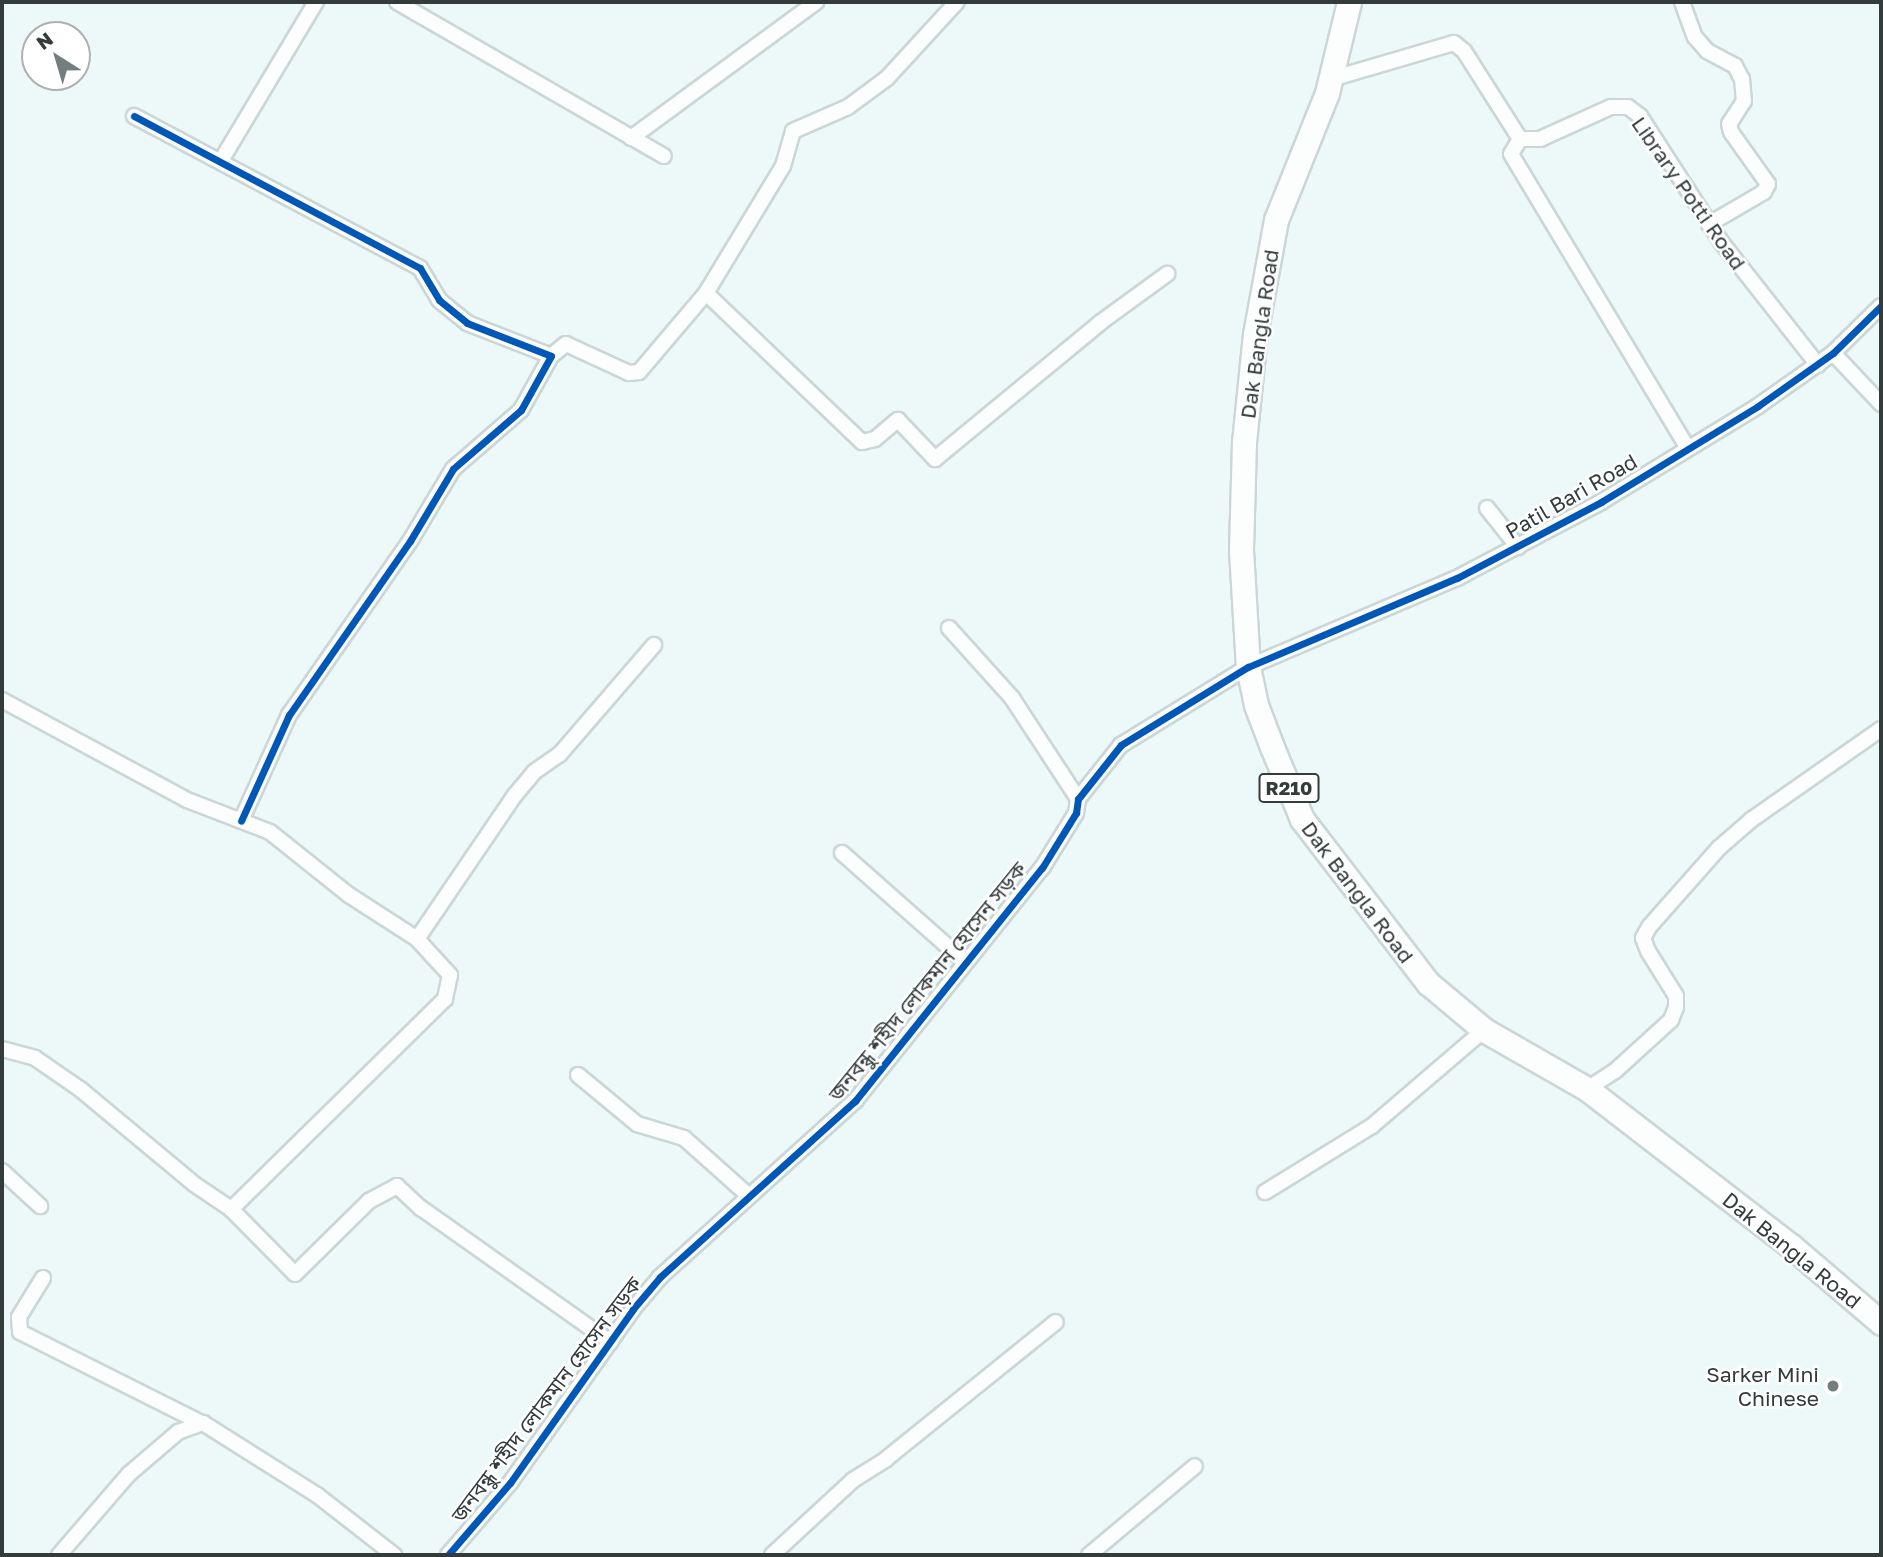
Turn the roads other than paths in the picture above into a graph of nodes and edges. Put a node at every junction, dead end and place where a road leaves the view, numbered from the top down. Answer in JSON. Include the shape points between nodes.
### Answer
{"nodes":[{"id":1,"x":316,"y":2,"type":"edge"},
{"id":2,"x":397,"y":2,"type":"edge"},
{"id":3,"x":816,"y":2,"type":"edge"},
{"id":4,"x":957,"y":2,"type":"edge"},
{"id":5,"x":1349,"y":2,"type":"edge"},
{"id":6,"x":1682,"y":2,"type":"edge"},
{"id":7,"x":1331,"y":79,"type":"junction"},
{"id":8,"x":134,"y":116,"type":"dead end"},
{"id":9,"x":631,"y":138,"type":"junction"},
{"id":10,"x":1520,"y":139,"type":"junction"},
{"id":11,"x":664,"y":156,"type":"dead end"},
{"id":12,"x":222,"y":159,"type":"junction"},
{"id":13,"x":1709,"y":224,"type":"junction"},
{"id":14,"x":1167,"y":274,"type":"dead end"},
{"id":15,"x":706,"y":293,"type":"junction"},
{"id":16,"x":1881,"y":306,"type":"edge"},
{"id":17,"x":1833,"y":353,"type":"junction"},
{"id":18,"x":551,"y":356,"type":"junction"},
{"id":19,"x":1818,"y":365,"type":"junction"},
{"id":20,"x":1881,"y":404,"type":"edge"},
{"id":21,"x":1688,"y":448,"type":"junction"},
{"id":22,"x":1488,"y":508,"type":"dead end"},
{"id":23,"x":1518,"y":547,"type":"junction"},
{"id":24,"x":949,"y":628,"type":"dead end"},
{"id":25,"x":654,"y":645,"type":"dead end"},
{"id":26,"x":1248,"y":667,"type":"junction"},
{"id":27,"x":2,"y":700,"type":"edge"},
{"id":28,"x":1881,"y":729,"type":"edge"},
{"id":29,"x":1079,"y":799,"type":"junction"},
{"id":30,"x":241,"y":821,"type":"junction"},
{"id":31,"x":842,"y":852,"type":"dead end"},
{"id":32,"x":417,"y":939,"type":"junction"},
{"id":33,"x":965,"y":962,"type":"junction"},
{"id":34,"x":1484,"y":1030,"type":"junction"},
{"id":35,"x":2,"y":1049,"type":"edge"},
{"id":36,"x":578,"y":1075,"type":"dead end"},
{"id":37,"x":1587,"y":1088,"type":"junction"},
{"id":38,"x":2,"y":1171,"type":"edge"},
{"id":39,"x":1265,"y":1192,"type":"dead end"},
{"id":40,"x":748,"y":1195,"type":"junction"},
{"id":41,"x":40,"y":1206,"type":"dead end"},
{"id":42,"x":231,"y":1209,"type":"junction"},
{"id":43,"x":43,"y":1278,"type":"dead end"},
{"id":44,"x":1056,"y":1322,"type":"dead end"},
{"id":45,"x":1881,"y":1323,"type":"edge"},
{"id":46,"x":610,"y":1342,"type":"junction"},
{"id":47,"x":203,"y":1423,"type":"junction"},
{"id":48,"x":1195,"y":1466,"type":"dead end"},
{"id":49,"x":59,"y":1555,"type":"edge"},
{"id":50,"x":394,"y":1555,"type":"edge"},
{"id":51,"x":448,"y":1555,"type":"edge"},
{"id":52,"x":772,"y":1555,"type":"edge"},
{"id":53,"x":1089,"y":1555,"type":"edge"}],
"edges":[{"from":1,"to":12,"type":"street"},
{"from":2,"to":9,"type":"street"},
{"from":3,"to":9,"type":"street"},
{"from":4,"to":15,"type":"street","via":[[887,78],[848,107],[793,131],[783,166]]},
{"from":5,"to":7,"type":"main road","name":"Dak Bangla Road","number":"R210"},
{"from":6,"to":13,"type":"street","via":[[1695,37],[1707,51],[1735,66],[1742,79],[1742,107],[1729,124],[1768,184],[1764,192]]},
{"from":7,"to":10,"type":"street","via":[[1454,43],[1464,51]]},
{"from":7,"to":26,"type":"main road","name":"Dak Bangla Road","number":"R210","via":[[1276,220],[1255,334],[1244,442],[1241,551]]},
{"from":8,"to":12,"type":"street"},
{"from":9,"to":11,"type":"street"},
{"from":10,"to":13,"type":"street","name":"Library Potti Road","via":[[1540,139],[1611,107],[1628,107],[1640,116]]},
{"from":10,"to":21,"type":"street","via":[[1511,154]]},
{"from":12,"to":18,"type":"street","via":[[420,268],[439,300],[467,323]]},
{"from":13,"to":19,"type":"street","name":"Library Potti Road"},
{"from":14,"to":15,"type":"street","via":[[1101,322],[935,459],[898,420],[875,439],[862,442]]},
{"from":15,"to":18,"type":"street","via":[[639,372],[629,373],[566,344]]},
{"from":16,"to":17,"type":"street","name":"Patil Bari Road"},
{"from":17,"to":19,"type":"street","name":"Patil Bari Road"},
{"from":17,"to":20,"type":"street"},
{"from":18,"to":30,"type":"street","via":[[521,410],[453,469],[410,541],[289,715]]},
{"from":19,"to":21,"type":"street","name":"Patil Bari Road"},
{"from":21,"to":23,"type":"street","name":"Patil Bari Road"},
{"from":22,"to":23,"type":"street"},
{"from":23,"to":26,"type":"street","name":"Patil Bari Road","via":[[1457,578]]},
{"from":24,"to":29,"type":"street","via":[[1012,698]]},
{"from":25,"to":32,"type":"street","via":[[560,754],[534,772],[515,795]]},
{"from":26,"to":29,"type":"street","name":"জনবন্ধু শহীদ লোকমান হোসেন সড়ক","via":[[1135,733]]},
{"from":26,"to":34,"type":"main road","name":"Dak Bangla Road","number":"R210","via":[[1256,705],[1302,819],[1412,965]]},
{"from":27,"to":30,"type":"street","via":[[187,800]]},
{"from":28,"to":37,"type":"street","via":[[1751,820],[1719,848],[1649,927],[1643,938],[1672,988],[1676,1007],[1671,1020],[1615,1071]]},
{"from":29,"to":33,"type":"street","name":"জনবন্ধু শহীদ লোকমান হোসেন সড়ক","via":[[1062,840]]},
{"from":30,"to":32,"type":"street","via":[[270,832],[349,895]]},
{"from":31,"to":33,"type":"street"},
{"from":32,"to":42,"type":"street","via":[[450,975],[445,999]]},
{"from":33,"to":40,"type":"street","name":"জনবন্ধু শহীদ লোকমান হোসেন সড়ক","via":[[855,1101]]},
{"from":34,"to":37,"type":"main road","name":"Dak Bangla Road","number":"R210"},
{"from":34,"to":39,"type":"street","via":[[1372,1126]]},
{"from":35,"to":42,"type":"street","via":[[35,1058],[80,1089]]},
{"from":36,"to":40,"type":"street","via":[[637,1124],[684,1138]]},
{"from":37,"to":45,"type":"main road","name":"Dak Bangla Road","number":"R210","via":[[1791,1246]]},
{"from":38,"to":41,"type":"street"},
{"from":40,"to":46,"type":"street","name":"জনবন্ধু শহীদ লোকমান হোসেন সড়ক","via":[[660,1278]]},
{"from":42,"to":46,"type":"street","via":[[295,1274],[369,1201],[397,1186],[421,1208]]},
{"from":43,"to":47,"type":"street","via":[[19,1317],[20,1332]]},
{"from":44,"to":52,"type":"street","via":[[887,1459],[853,1480]]},
{"from":46,"to":51,"type":"street","name":"জনবন্ধু শহীদ লোকমান হোসেন সড়ক","via":[[510,1483]]},
{"from":47,"to":49,"type":"street","via":[[178,1432],[130,1474]]},
{"from":47,"to":50,"type":"street","via":[[317,1495]]},
{"from":48,"to":53,"type":"street"}]}
